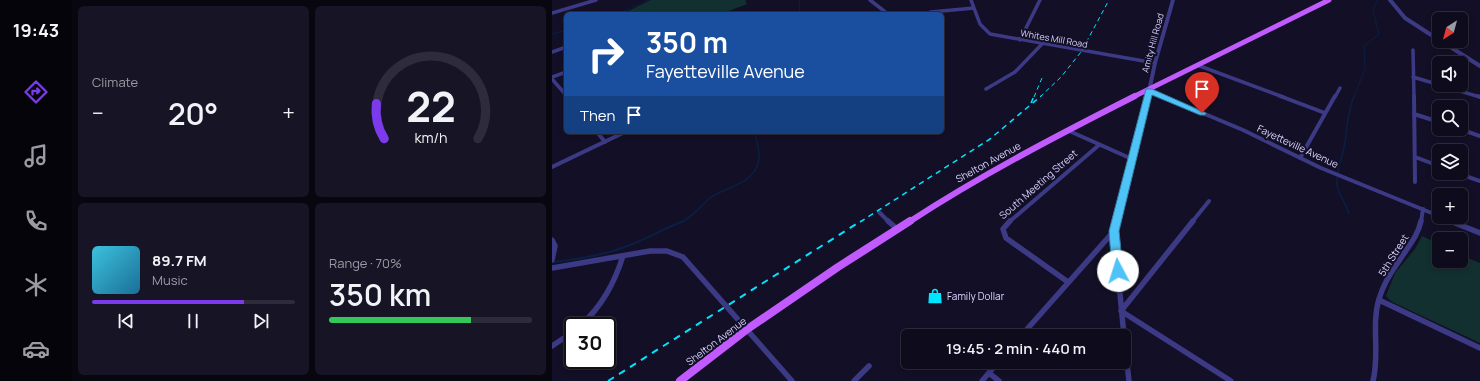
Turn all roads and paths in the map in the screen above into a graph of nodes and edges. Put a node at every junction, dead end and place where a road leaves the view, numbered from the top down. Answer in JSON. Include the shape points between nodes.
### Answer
{"nodes":[{"id":1,"x":596,"y":0,"type":"edge"},
{"id":2,"x":870,"y":0,"type":"edge"},
{"id":3,"x":971,"y":0,"type":"edge"},
{"id":4,"x":1040,"y":0,"type":"edge"},
{"id":5,"x":1173,"y":0,"type":"edge"},
{"id":6,"x":1329,"y":0,"type":"edge"},
{"id":7,"x":1390,"y":0,"type":"edge"},
{"id":8,"x":974,"y":8,"type":"junction"},
{"id":9,"x":885,"y":12,"type":"edge"},
{"id":10,"x":941,"y":12,"type":"edge"},
{"id":11,"x":552,"y":13,"type":"edge"},
{"id":12,"x":1432,"y":35,"type":"edge"},
{"id":13,"x":1020,"y":40,"type":"junction"},
{"id":14,"x":1042,"y":44,"type":"junction"},
{"id":15,"x":564,"y":48,"type":"edge"},
{"id":16,"x":1452,"y":48,"type":"edge"},
{"id":17,"x":1413,"y":50,"type":"dead end"},
{"id":18,"x":552,"y":52,"type":"edge"},
{"id":19,"x":1155,"y":63,"type":"junction"},
{"id":20,"x":1197,"y":65,"type":"junction"},
{"id":21,"x":1480,"y":66,"type":"edge"},
{"id":22,"x":564,"y":73,"type":"edge"},
{"id":23,"x":1413,"y":77,"type":"junction"},
{"id":24,"x":552,"y":78,"type":"edge"},
{"id":25,"x":1340,"y":88,"type":"dead end"},
{"id":26,"x":986,"y":89,"type":"dead end"},
{"id":27,"x":1149,"y":91,"type":"junction"},
{"id":28,"x":564,"y":93,"type":"edge"},
{"id":29,"x":1480,"y":97,"type":"edge"},
{"id":30,"x":1326,"y":112,"type":"junction"},
{"id":31,"x":1414,"y":114,"type":"junction"},
{"id":32,"x":1432,"y":120,"type":"edge"},
{"id":33,"x":1067,"y":130,"type":"junction"},
{"id":34,"x":1468,"y":132,"type":"edge"},
{"id":35,"x":599,"y":134,"type":"edge"},
{"id":36,"x":621,"y":134,"type":"edge"},
{"id":37,"x":1480,"y":136,"type":"edge"},
{"id":38,"x":605,"y":142,"type":"junction"},
{"id":39,"x":1099,"y":145,"type":"junction"},
{"id":40,"x":1415,"y":157,"type":"junction"},
{"id":41,"x":1300,"y":158,"type":"junction"},
{"id":42,"x":1132,"y":159,"type":"junction"},
{"id":43,"x":1432,"y":163,"type":"edge"},
{"id":44,"x":552,"y":168,"type":"edge"},
{"id":45,"x":1468,"y":177,"type":"edge"},
{"id":46,"x":1480,"y":181,"type":"edge"},
{"id":47,"x":1415,"y":182,"type":"dead end"},
{"id":48,"x":1210,"y":201,"type":"dead end"},
{"id":49,"x":1423,"y":210,"type":"junction"},
{"id":50,"x":879,"y":212,"type":"dead end"},
{"id":51,"x":1432,"y":214,"type":"edge"},
{"id":52,"x":1458,"y":224,"type":"edge"},
{"id":53,"x":896,"y":228,"type":"junction"},
{"id":54,"x":1114,"y":231,"type":"junction"},
{"id":55,"x":1480,"y":233,"type":"edge"},
{"id":56,"x":552,"y":240,"type":"edge"},
{"id":57,"x":623,"y":256,"type":"junction"},
{"id":58,"x":552,"y":260,"type":"edge"},
{"id":59,"x":552,"y":268,"type":"edge"},
{"id":60,"x":1068,"y":282,"type":"junction"},
{"id":61,"x":1379,"y":300,"type":"junction"},
{"id":62,"x":1121,"y":311,"type":"junction"},
{"id":63,"x":590,"y":317,"type":"edge"},
{"id":64,"x":1027,"y":329,"type":"edge"},
{"id":65,"x":1123,"y":329,"type":"edge"},
{"id":66,"x":746,"y":330,"type":"junction"},
{"id":67,"x":564,"y":338,"type":"edge"},
{"id":68,"x":552,"y":346,"type":"edge"},
{"id":69,"x":1480,"y":348,"type":"edge"},
{"id":70,"x":869,"y":366,"type":"dead end"},
{"id":71,"x":992,"y":369,"type":"edge"},
{"id":72,"x":1128,"y":369,"type":"edge"},
{"id":73,"x":989,"y":373,"type":"junction"},
{"id":74,"x":1222,"y":379,"type":"edge"},
{"id":75,"x":680,"y":381,"type":"edge"},
{"id":76,"x":792,"y":381,"type":"edge"},
{"id":77,"x":854,"y":381,"type":"edge"},
{"id":78,"x":982,"y":381,"type":"edge"},
{"id":79,"x":999,"y":381,"type":"edge"},
{"id":80,"x":1129,"y":381,"type":"edge"},
{"id":81,"x":1230,"y":381,"type":"edge"},
{"id":82,"x":1373,"y":381,"type":"edge"}],
"edges":[{"from":1,"to":11,"type":"street"},
{"from":2,"to":9,"type":"street"},
{"from":3,"to":8,"type":"street","name":"Whites Mill Road"},
{"from":4,"to":13,"type":"street"},
{"from":5,"to":19,"type":"street","name":"Amity Hill Road"},
{"from":6,"to":20,"type":"main road","name":"Shelton Avenue"},
{"from":7,"to":12,"type":"street","via":[[1396,10]]},
{"from":8,"to":10,"type":"street"},
{"from":8,"to":13,"type":"street","name":"Whites Mill Road","via":[[984,30]]},
{"from":13,"to":14,"type":"street","name":"Whites Mill Road"},
{"from":14,"to":19,"type":"street","name":"Whites Mill Road"},
{"from":14,"to":26,"type":"street","via":[[1015,72]]},
{"from":15,"to":18,"type":"street"},
{"from":16,"to":21,"type":"street"},
{"from":17,"to":23,"type":"street"},
{"from":19,"to":27,"type":"street","name":"Amity Hill Road"},
{"from":20,"to":27,"type":"main road","name":"Shelton Avenue"},
{"from":20,"to":30,"type":"street"},
{"from":22,"to":24,"type":"street"},
{"from":23,"to":29,"type":"street"},
{"from":23,"to":31,"type":"street"},
{"from":24,"to":28,"type":"street"},
{"from":25,"to":30,"type":"street"},
{"from":27,"to":33,"type":"main road","name":"Shelton Avenue"},
{"from":27,"to":41,"type":"street","name":"Fayetteville Avenue","via":[[1242,130]]},
{"from":27,"to":42,"type":"street"},
{"from":30,"to":41,"type":"street"},
{"from":31,"to":32,"type":"street"},
{"from":31,"to":40,"type":"street"},
{"from":33,"to":39,"type":"street"},
{"from":33,"to":53,"type":"main road","name":"Shelton Avenue"},
{"from":34,"to":37,"type":"street"},
{"from":35,"to":38,"type":"street"},
{"from":36,"to":38,"type":"street"},
{"from":38,"to":44,"type":"street"},
{"from":39,"to":42,"type":"street"},
{"from":39,"to":60,"type":"street","name":"South Meeting Street","via":[[1003,228],[1006,238]]},
{"from":40,"to":43,"type":"street"},
{"from":40,"to":47,"type":"street"},
{"from":41,"to":49,"type":"street","name":"Fayetteville Avenue"},
{"from":42,"to":54,"type":"street"},
{"from":45,"to":46,"type":"street"},
{"from":48,"to":62,"type":"street"},
{"from":49,"to":51,"type":"street","name":"Fayetteville Avenue"},
{"from":49,"to":61,"type":"street","name":"5th Street","via":[[1418,230],[1408,250],[1395,265]]},
{"from":50,"to":53,"type":"street"},
{"from":52,"to":55,"type":"street","name":"Fayetteville Avenue"},
{"from":53,"to":66,"type":"main road","name":"Shelton Avenue"},
{"from":54,"to":60,"type":"street"},
{"from":54,"to":62,"type":"street"},
{"from":56,"to":58,"type":"street","via":[[555,246]]},
{"from":57,"to":59,"type":"street"},
{"from":57,"to":63,"type":"street","via":[[606,298]]},
{"from":57,"to":66,"type":"street","via":[[663,250],[683,257]]},
{"from":60,"to":64,"type":"street"},
{"from":61,"to":69,"type":"street"},
{"from":61,"to":82,"type":"street","name":"5th Street","via":[[1375,317],[1377,359]]},
{"from":62,"to":65,"type":"street"},
{"from":62,"to":74,"type":"street"},
{"from":66,"to":75,"type":"main road","name":"Shelton Avenue"},
{"from":66,"to":76,"type":"street"},
{"from":67,"to":68,"type":"street"},
{"from":70,"to":77,"type":"street"},
{"from":71,"to":73,"type":"street"},
{"from":72,"to":80,"type":"street"},
{"from":73,"to":78,"type":"street"},
{"from":73,"to":79,"type":"street"},
{"from":74,"to":81,"type":"street"}]}
